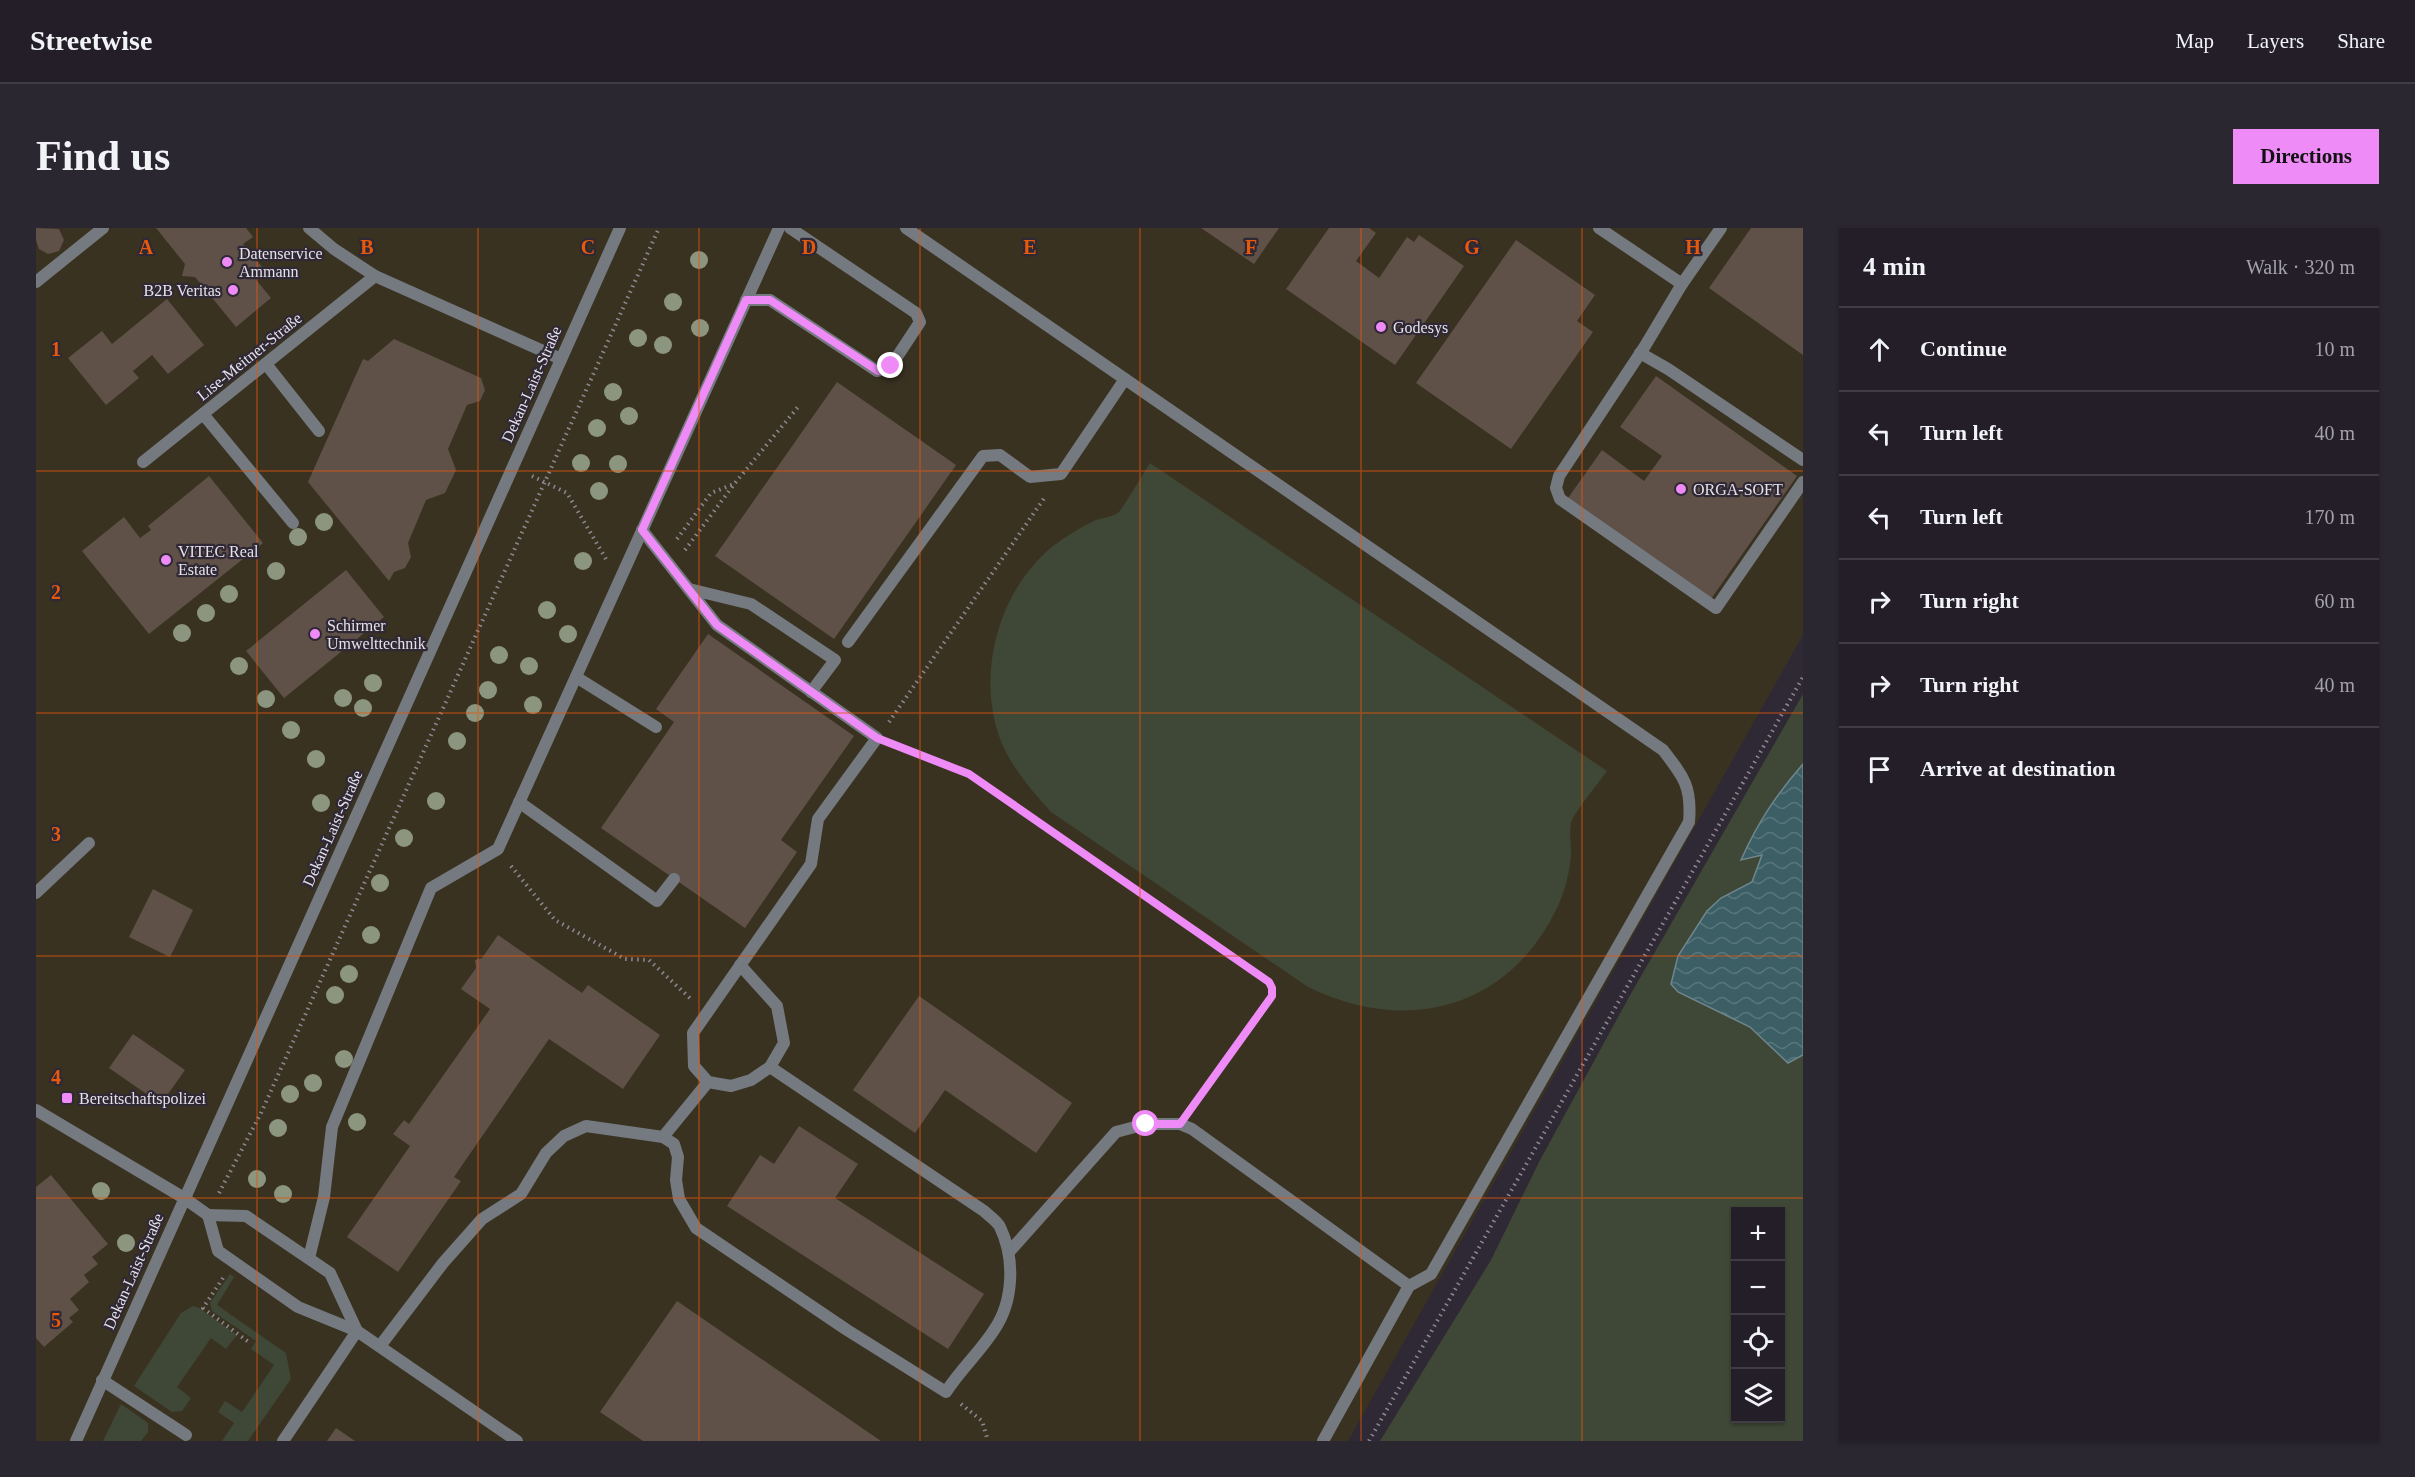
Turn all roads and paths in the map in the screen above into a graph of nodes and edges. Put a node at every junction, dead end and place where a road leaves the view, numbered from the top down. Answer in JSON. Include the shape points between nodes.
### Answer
{"nodes":[{"id":1,"x":103,"y":228,"type":"edge"},
{"id":2,"x":309,"y":228,"type":"edge"},
{"id":3,"x":620,"y":228,"type":"edge"},
{"id":4,"x":659,"y":228,"type":"edge"},
{"id":5,"x":779,"y":228,"type":"edge"},
{"id":6,"x":790,"y":228,"type":"edge"},
{"id":7,"x":906,"y":228,"type":"edge"},
{"id":8,"x":1599,"y":228,"type":"edge"},
{"id":9,"x":1722,"y":228,"type":"edge"},
{"id":10,"x":375,"y":276,"type":"junction"},
{"id":11,"x":36,"y":282,"type":"edge"},
{"id":12,"x":1682,"y":284,"type":"junction"},
{"id":13,"x":746,"y":300,"type":"junction"},
{"id":14,"x":1640,"y":353,"type":"junction"},
{"id":15,"x":561,"y":359,"type":"junction"},
{"id":16,"x":266,"y":364,"type":"junction"},
{"id":17,"x":1125,"y":379,"type":"junction"},
{"id":18,"x":798,"y":407,"type":"dead end"},
{"id":19,"x":203,"y":414,"type":"junction"},
{"id":20,"x":319,"y":431,"type":"dead end"},
{"id":21,"x":1803,"y":460,"type":"edge"},
{"id":22,"x":143,"y":462,"type":"dead end"},
{"id":23,"x":1061,"y":474,"type":"junction"},
{"id":24,"x":543,"y":481,"type":"junction"},
{"id":25,"x":1803,"y":482,"type":"edge"},
{"id":26,"x":735,"y":483,"type":"junction"},
{"id":27,"x":292,"y":524,"type":"dead end"},
{"id":28,"x":642,"y":530,"type":"junction"},
{"id":29,"x":596,"y":541,"type":"dead end"},
{"id":30,"x":690,"y":544,"type":"dead end"},
{"id":31,"x":663,"y":557,"type":"junction"},
{"id":32,"x":688,"y":589,"type":"junction"},
{"id":33,"x":848,"y":642,"type":"dead end"},
{"id":34,"x":576,"y":677,"type":"junction"},
{"id":35,"x":1803,"y":677,"type":"edge"},
{"id":36,"x":812,"y":692,"type":"junction"},
{"id":37,"x":656,"y":727,"type":"dead end"},
{"id":38,"x":877,"y":738,"type":"junction"},
{"id":39,"x":519,"y":802,"type":"junction"},
{"id":40,"x":89,"y":843,"type":"dead end"},
{"id":41,"x":498,"y":849,"type":"junction"},
{"id":42,"x":674,"y":879,"type":"dead end"},
{"id":43,"x":36,"y":893,"type":"edge"},
{"id":44,"x":740,"y":965,"type":"junction"},
{"id":45,"x":706,"y":1014,"type":"junction"},
{"id":46,"x":770,"y":1067,"type":"junction"},
{"id":47,"x":708,"y":1082,"type":"junction"},
{"id":48,"x":36,"y":1110,"type":"edge"},
{"id":49,"x":1180,"y":1124,"type":"junction"},
{"id":50,"x":663,"y":1137,"type":"junction"},
{"id":51,"x":184,"y":1198,"type":"junction"},
{"id":52,"x":208,"y":1215,"type":"junction"},
{"id":53,"x":1009,"y":1252,"type":"junction"},
{"id":54,"x":309,"y":1258,"type":"junction"},
{"id":55,"x":234,"y":1262,"type":"junction"},
{"id":56,"x":1409,"y":1286,"type":"junction"},
{"id":57,"x":357,"y":1331,"type":"junction"},
{"id":58,"x":250,"y":1343,"type":"dead end"},
{"id":59,"x":380,"y":1346,"type":"junction"},
{"id":60,"x":102,"y":1380,"type":"junction"},
{"id":61,"x":946,"y":1392,"type":"junction"},
{"id":62,"x":186,"y":1434,"type":"dead end"},
{"id":63,"x":76,"y":1441,"type":"edge"},
{"id":64,"x":283,"y":1441,"type":"edge"},
{"id":65,"x":518,"y":1441,"type":"edge"},
{"id":66,"x":988,"y":1441,"type":"edge"},
{"id":67,"x":1323,"y":1441,"type":"edge"},
{"id":68,"x":1369,"y":1441,"type":"edge"}],
"edges":[{"from":1,"to":11,"type":"street"},
{"from":2,"to":10,"type":"street"},
{"from":3,"to":15,"type":"street","name":"Dekan-Laist-Straße"},
{"from":4,"to":24,"type":"path"},
{"from":5,"to":13,"type":"street"},
{"from":6,"to":13,"type":"street","via":[[916,313],[920,322],[891,366],[878,371],[770,300]]},
{"from":7,"to":17,"type":"street"},
{"from":8,"to":12,"type":"street"},
{"from":9,"to":12,"type":"street"},
{"from":10,"to":15,"type":"street"},
{"from":10,"to":16,"type":"street","name":"Lise-Meitner-Straße"},
{"from":12,"to":14,"type":"street"},
{"from":13,"to":28,"type":"street"},
{"from":14,"to":21,"type":"street"},
{"from":14,"to":25,"type":"street","via":[[1559,476],[1556,488],[1560,499],[1716,608]]},
{"from":15,"to":51,"type":"street","name":"Dekan-Laist-Straße"},
{"from":16,"to":19,"type":"street","name":"Lise-Meitner-Straße"},
{"from":16,"to":20,"type":"street"},
{"from":17,"to":23,"type":"street"},
{"from":17,"to":56,"type":"street","via":[[1663,750],[1680,772],[1691,799],[1689,822],[1431,1274]]},
{"from":18,"to":26,"type":"path"},
{"from":19,"to":22,"type":"street","name":"Lise-Meitner-Straße"},
{"from":19,"to":27,"type":"street"},
{"from":23,"to":33,"type":"street","via":[[1030,477],[1000,455],[983,456]]},
{"from":23,"to":38,"type":"path"},
{"from":24,"to":29,"type":"path","via":[[567,493]]},
{"from":24,"to":52,"type":"path","via":[[266,1102]]},
{"from":26,"to":30,"type":"path"},
{"from":26,"to":31,"type":"path","via":[[711,493]]},
{"from":28,"to":31,"type":"street"},
{"from":28,"to":34,"type":"street"},
{"from":31,"to":32,"type":"street"},
{"from":32,"to":36,"type":"street","via":[[717,625]]},
{"from":32,"to":36,"type":"street","via":[[751,604],[835,660]]},
{"from":34,"to":37,"type":"street"},
{"from":34,"to":39,"type":"street"},
{"from":35,"to":68,"type":"path"},
{"from":36,"to":38,"type":"street"},
{"from":38,"to":44,"type":"street","via":[[818,819],[811,864]]},
{"from":38,"to":49,"type":"path","via":[[969,774],[1269,982],[1272,996]]},
{"from":39,"to":41,"type":"street"},
{"from":39,"to":42,"type":"street","via":[[657,902]]},
{"from":40,"to":43,"type":"street"},
{"from":41,"to":45,"type":"path","via":[[555,920],[625,959],[649,960]]},
{"from":41,"to":54,"type":"street","via":[[431,888],[332,1126],[324,1197]]},
{"from":44,"to":45,"type":"street"},
{"from":44,"to":46,"type":"street","via":[[777,1006],[783,1043]]},
{"from":45,"to":47,"type":"street","via":[[693,1033],[694,1065]]},
{"from":46,"to":47,"type":"street","via":[[751,1080],[731,1086]]},
{"from":46,"to":53,"type":"street","via":[[984,1211],[999,1225]]},
{"from":47,"to":50,"type":"street"},
{"from":48,"to":51,"type":"street"},
{"from":49,"to":53,"type":"street","via":[[1146,1124],[1116,1132]]},
{"from":49,"to":56,"type":"street"},
{"from":50,"to":59,"type":"street","via":[[586,1126],[564,1136],[546,1153],[521,1194],[482,1219],[443,1263]]},
{"from":50,"to":61,"type":"street","via":[[674,1144],[679,1199],[696,1228]]},
{"from":51,"to":52,"type":"street"},
{"from":51,"to":60,"type":"street","name":"Dekan-Laist-Straße"},
{"from":52,"to":54,"type":"street","via":[[246,1216]]},
{"from":52,"to":55,"type":"street","via":[[218,1251]]},
{"from":53,"to":61,"type":"street","via":[[1011,1277],[995,1329]]},
{"from":54,"to":57,"type":"street","via":[[330,1273]]},
{"from":55,"to":57,"type":"street","via":[[298,1307]]},
{"from":55,"to":58,"type":"path","via":[[203,1308]]},
{"from":56,"to":67,"type":"street"},
{"from":57,"to":59,"type":"street"},
{"from":57,"to":64,"type":"street"},
{"from":59,"to":65,"type":"street"},
{"from":60,"to":62,"type":"street"},
{"from":60,"to":63,"type":"street","name":"Dekan-Laist-Straße"},
{"from":61,"to":66,"type":"path","via":[[982,1421]]}]}
